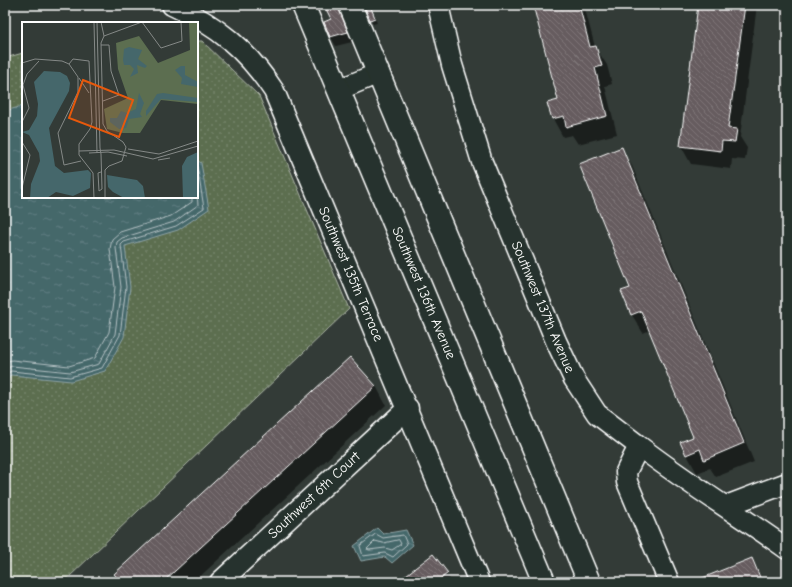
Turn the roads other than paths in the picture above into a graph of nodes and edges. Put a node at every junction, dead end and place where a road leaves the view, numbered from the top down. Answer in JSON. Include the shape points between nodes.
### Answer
{"nodes":[{"id":1,"x":172,"y":5,"type":"edge"},
{"id":2,"x":303,"y":5,"type":"edge"},
{"id":3,"x":350,"y":5,"type":"edge"},
{"id":4,"x":438,"y":5,"type":"edge"},
{"id":5,"x":379,"y":73,"type":"junction"},
{"id":6,"x":338,"y":90,"type":"junction"},
{"id":7,"x":408,"y":408,"type":"junction"},
{"id":8,"x":639,"y":446,"type":"junction"},
{"id":9,"x":787,"y":483,"type":"edge"},
{"id":10,"x":726,"y":506,"type":"junction"},
{"id":11,"x":787,"y":549,"type":"edge"},
{"id":12,"x":220,"y":582,"type":"edge"},
{"id":13,"x":479,"y":582,"type":"edge"},
{"id":14,"x":544,"y":582,"type":"edge"},
{"id":15,"x":589,"y":582,"type":"edge"},
{"id":16,"x":669,"y":582,"type":"edge"}],
"edges":[{"from":1,"to":7,"type":"street","name":"Southwest 135th Terrace","via":[[204,20],[228,38],[260,71],[274,91]]},
{"from":2,"to":6,"type":"street","name":"Southwest 136th Avenue"},
{"from":3,"to":5,"type":"street"},
{"from":4,"to":8,"type":"street","name":"Southwest 137th Avenue","via":[[452,65],[482,162],[556,341],[574,379],[597,414]]},
{"from":5,"to":6,"type":"street"},
{"from":5,"to":15,"type":"street"},
{"from":6,"to":14,"type":"street","name":"Southwest 136th Avenue"},
{"from":7,"to":12,"type":"street","name":"Southwest 6th Court"},
{"from":7,"to":13,"type":"street","name":"Southwest 135th Terrace"},
{"from":8,"to":10,"type":"street","name":"Southwest 137th Avenue"},
{"from":8,"to":16,"type":"street","via":[[626,472],[627,482]]},
{"from":9,"to":10,"type":"street"},
{"from":10,"to":11,"type":"street","name":"Southwest 137th Avenue"}]}
